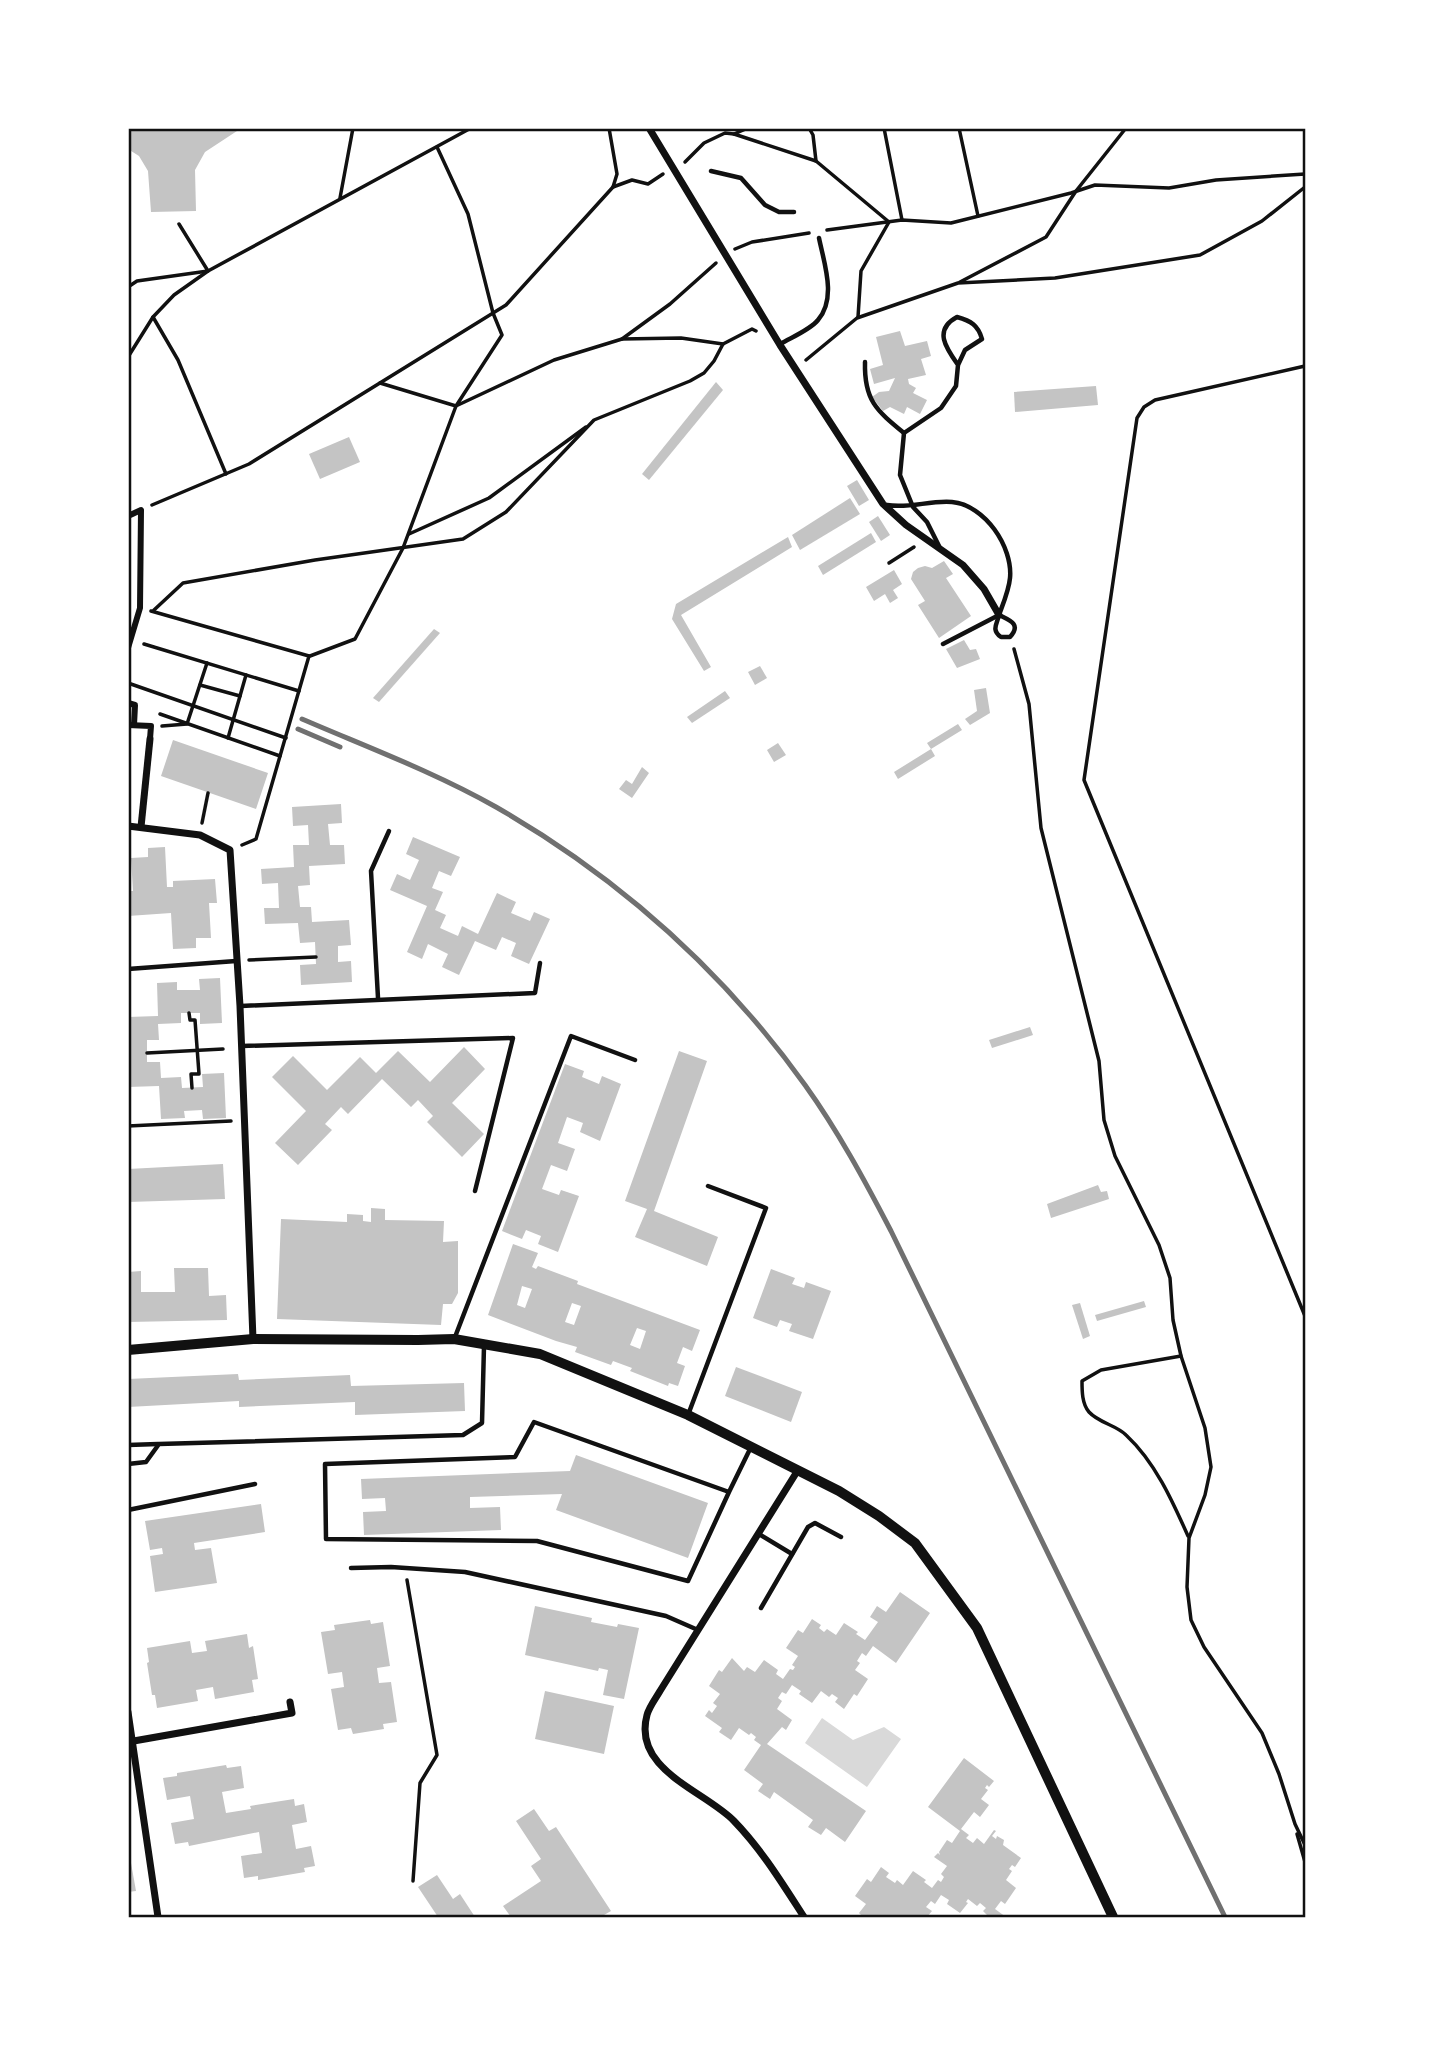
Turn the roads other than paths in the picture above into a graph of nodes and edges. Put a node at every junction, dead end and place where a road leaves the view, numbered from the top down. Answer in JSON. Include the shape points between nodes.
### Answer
{"nodes":[{"id":1,"x":649,"y":128,"type":"edge"},
{"id":2,"x":711,"y":171,"type":"dead end"},
{"id":3,"x":794,"y":212,"type":"dead end"},
{"id":4,"x":819,"y":238,"type":"dead end"},
{"id":5,"x":780,"y":345,"type":"junction"},
{"id":6,"x":864,"y":362,"type":"dead end"},
{"id":7,"x":958,"y":365,"type":"junction"},
{"id":8,"x":904,"y":433,"type":"junction"},
{"id":9,"x":883,"y":504,"type":"junction"},
{"id":10,"x":913,"y":506,"type":"junction"},
{"id":11,"x":128,"y":516,"type":"edge"},
{"id":12,"x":939,"y":547,"type":"junction"},
{"id":13,"x":999,"y":615,"type":"junction"},
{"id":14,"x":943,"y":644,"type":"dead end"},
{"id":15,"x":128,"y":648,"type":"edge"},
{"id":16,"x":131,"y":704,"type":"edge"},
{"id":17,"x":131,"y":725,"type":"edge"},
{"id":18,"x":150,"y":739,"type":"joint"},
{"id":19,"x":128,"y":826,"type":"edge"},
{"id":20,"x":141,"y":827,"type":"junction"},
{"id":21,"x":388,"y":831,"type":"dead end"},
{"id":22,"x":236,"y":961,"type":"junction"},
{"id":23,"x":540,"y":962,"type":"dead end"},
{"id":24,"x":128,"y":969,"type":"edge"},
{"id":25,"x":378,"y":998,"type":"junction"},
{"id":26,"x":240,"y":1006,"type":"junction"},
{"id":27,"x":241,"y":1046,"type":"junction"},
{"id":28,"x":635,"y":1060,"type":"dead end"},
{"id":29,"x":708,"y":1186,"type":"dead end"},
{"id":30,"x":475,"y":1191,"type":"dead end"},
{"id":31,"x":253,"y":1339,"type":"junction"},
{"id":32,"x":454,"y":1339,"type":"junction"},
{"id":33,"x":485,"y":1344,"type":"junction"},
{"id":34,"x":128,"y":1350,"type":"edge"},
{"id":35,"x":688,"y":1415,"type":"junction"},
{"id":36,"x":159,"y":1444,"type":"junction"},
{"id":37,"x":128,"y":1445,"type":"edge"},
{"id":38,"x":751,"y":1447,"type":"junction"},
{"id":39,"x":128,"y":1464,"type":"edge"},
{"id":40,"x":798,"y":1470,"type":"junction"},
{"id":41,"x":255,"y":1484,"type":"dead end"},
{"id":42,"x":729,"y":1492,"type":"junction"},
{"id":43,"x":128,"y":1510,"type":"edge"},
{"id":44,"x":759,"y":1534,"type":"junction"},
{"id":45,"x":841,"y":1537,"type":"dead end"},
{"id":46,"x":792,"y":1554,"type":"junction"},
{"id":47,"x":351,"y":1568,"type":"dead end"},
{"id":48,"x":761,"y":1608,"type":"dead end"},
{"id":49,"x":699,"y":1630,"type":"junction"},
{"id":50,"x":290,"y":1702,"type":"dead end"},
{"id":51,"x":128,"y":1712,"type":"edge"},
{"id":52,"x":130,"y":1741,"type":"edge"},
{"id":53,"x":158,"y":1917,"type":"edge"},
{"id":54,"x":804,"y":1917,"type":"edge"},
{"id":55,"x":1113,"y":1917,"type":"edge"}],
"edges":[{"from":1,"to":5,"type":"street"},
{"from":2,"to":3,"type":"lane","via":[[741,178],[765,205],[779,212]]},
{"from":4,"to":5,"type":"lane","via":[[829,290],[826,307],[818,321]]},
{"from":5,"to":9,"type":"street"},
{"from":6,"to":8,"type":"lane","via":[[867,393],[880,414]]},
{"from":7,"to":7,"type":"lane","via":[[965,351],[982,340],[979,329],[957,317],[943,332]]},
{"from":7,"to":8,"type":"lane","via":[[956,386],[941,408]]},
{"from":8,"to":10,"type":"lane","via":[[900,475]]},
{"from":9,"to":10,"type":"lane"},
{"from":9,"to":12,"type":"street"},
{"from":10,"to":12,"type":"lane"},
{"from":10,"to":13,"type":"lane","via":[[952,502],[984,517],[1007,550],[1010,578]]},
{"from":11,"to":15,"type":"street","via":[[141,510],[140,608]]},
{"from":12,"to":13,"type":"street","via":[[963,565]]},
{"from":13,"to":13,"type":"lane","via":[[1015,624],[1010,637],[996,633]]},
{"from":13,"to":14,"type":"lane"},
{"from":16,"to":17,"type":"street"},
{"from":17,"to":18,"type":"street","via":[[151,726]]},
{"from":18,"to":20,"type":"street"},
{"from":19,"to":20,"type":"street"},
{"from":20,"to":22,"type":"street","via":[[200,835],[230,850]]},
{"from":21,"to":25,"type":"lane","via":[[371,872]]},
{"from":22,"to":24,"type":"lane"},
{"from":22,"to":26,"type":"street"},
{"from":23,"to":25,"type":"lane","via":[[535,993]]},
{"from":25,"to":26,"type":"lane"},
{"from":26,"to":27,"type":"street"},
{"from":27,"to":30,"type":"lane","via":[[513,1038]]},
{"from":27,"to":31,"type":"street"},
{"from":28,"to":32,"type":"lane","via":[[571,1036]]},
{"from":29,"to":35,"type":"lane","via":[[766,1208]]},
{"from":31,"to":32,"type":"street"},
{"from":31,"to":34,"type":"street"},
{"from":32,"to":33,"type":"street"},
{"from":33,"to":35,"type":"street","via":[[540,1354]]},
{"from":33,"to":36,"type":"lane","via":[[481,1423],[463,1435]]},
{"from":35,"to":38,"type":"street"},
{"from":36,"to":37,"type":"lane"},
{"from":36,"to":39,"type":"lane","via":[[146,1462]]},
{"from":38,"to":40,"type":"street"},
{"from":38,"to":42,"type":"lane"},
{"from":40,"to":44,"type":"street"},
{"from":40,"to":55,"type":"street","via":[[879,1516],[915,1543],[977,1628]]},
{"from":41,"to":43,"type":"lane"},
{"from":42,"to":42,"type":"lane","via":[[534,1422],[515,1457],[325,1464],[326,1539],[537,1541],[688,1581]]},
{"from":44,"to":46,"type":"lane"},
{"from":44,"to":49,"type":"street"},
{"from":45,"to":46,"type":"lane","via":[[815,1523]]},
{"from":46,"to":48,"type":"lane"},
{"from":47,"to":49,"type":"lane","via":[[465,1572],[666,1616]]},
{"from":49,"to":54,"type":"street","via":[[647,1714],[646,1737],[655,1759],[673,1777],[731,1818],[762,1851]]},
{"from":50,"to":52,"type":"street","via":[[292,1713]]},
{"from":51,"to":52,"type":"street"},
{"from":52,"to":53,"type":"street"}]}
